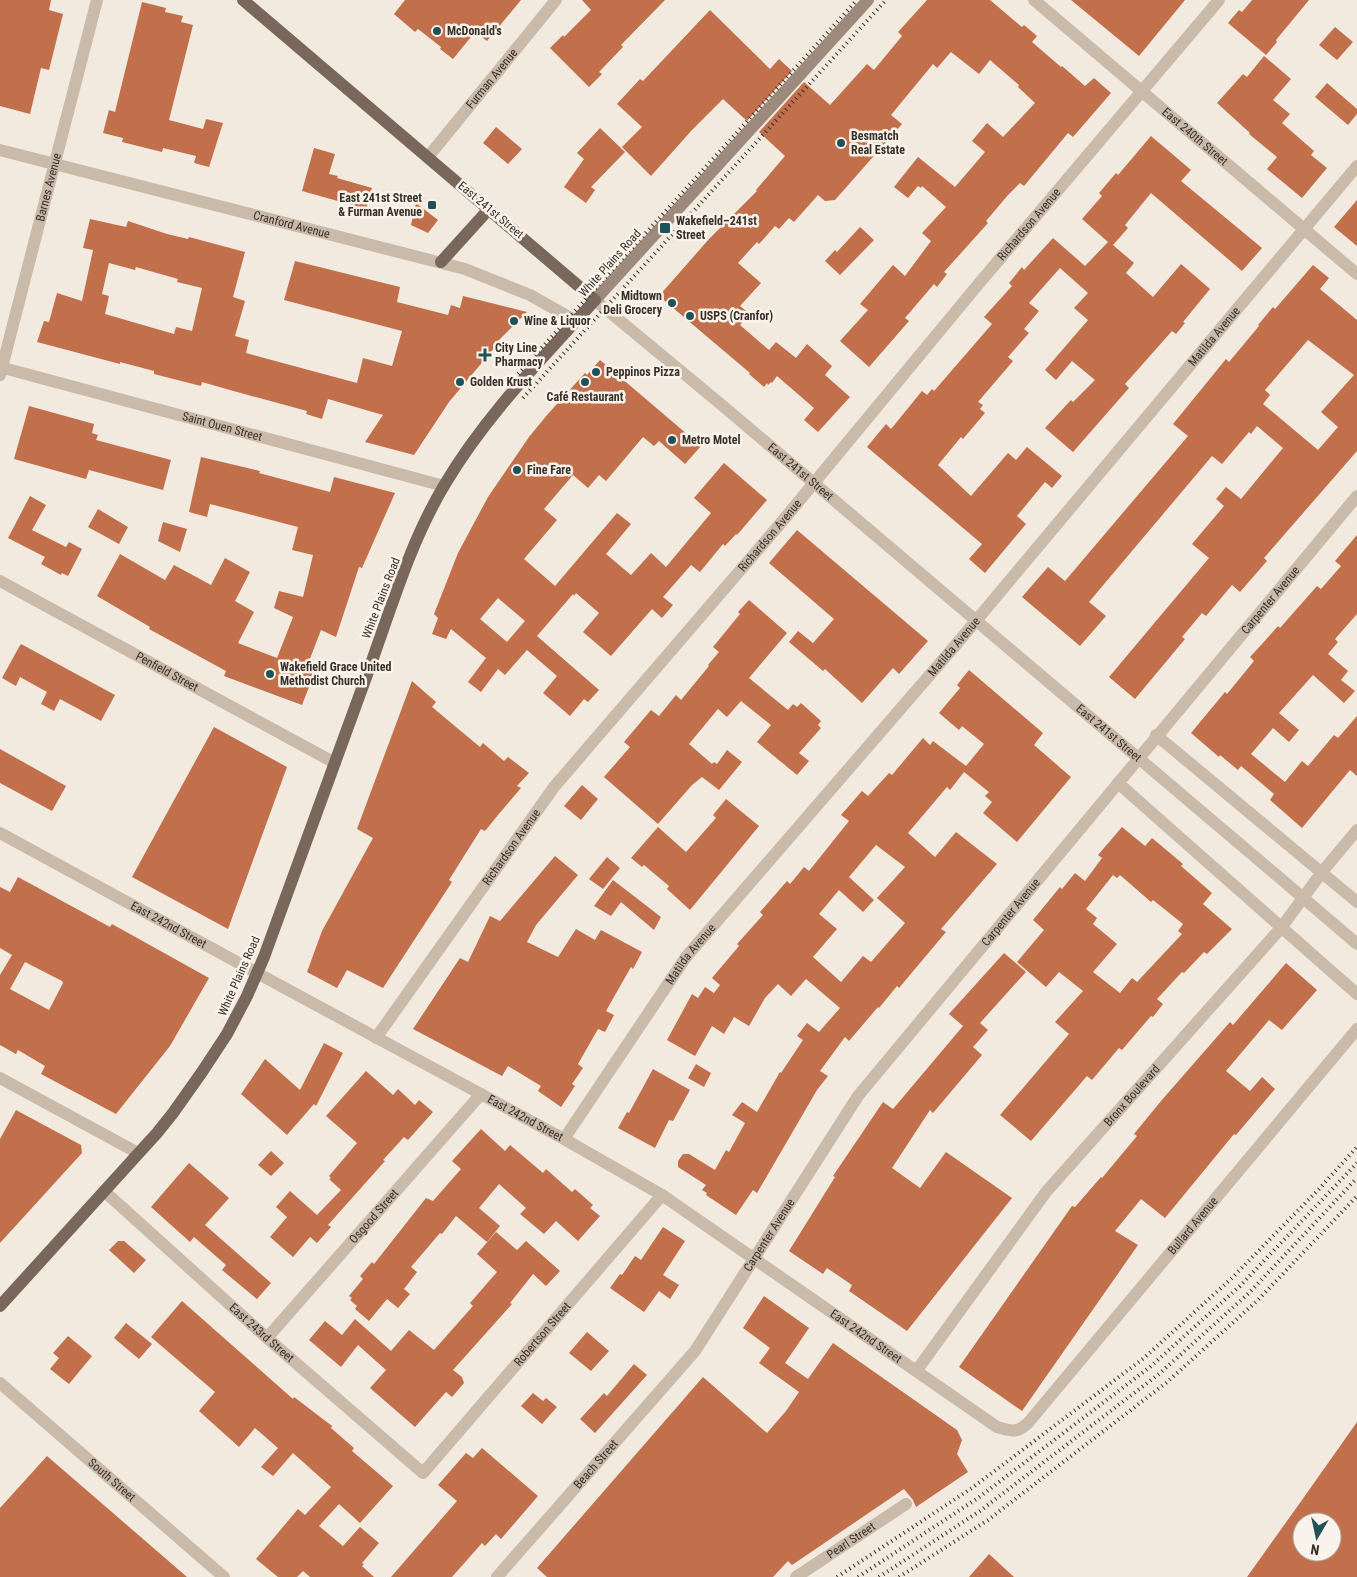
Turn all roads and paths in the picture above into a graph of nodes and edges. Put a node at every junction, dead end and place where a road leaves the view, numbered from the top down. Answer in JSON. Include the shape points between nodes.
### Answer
{"nodes":[{"id":1,"x":97,"y":0,"type":"edge"},
{"id":2,"x":243,"y":0,"type":"edge"},
{"id":3,"x":556,"y":0,"type":"edge"},
{"id":4,"x":868,"y":0,"type":"edge"},
{"id":5,"x":1034,"y":0,"type":"edge"},
{"id":6,"x":1218,"y":0,"type":"edge"},
{"id":7,"x":1141,"y":92,"type":"junction"},
{"id":8,"x":0,"y":150,"type":"edge"},
{"id":9,"x":428,"y":157,"type":"junction"},
{"id":10,"x":55,"y":165,"type":"junction"},
{"id":11,"x":1357,"y":166,"type":"edge"},
{"id":12,"x":489,"y":209,"type":"junction"},
{"id":13,"x":1304,"y":228,"type":"junction"},
{"id":14,"x":441,"y":262,"type":"junction"},
{"id":15,"x":1357,"y":274,"type":"edge"},
{"id":16,"x":595,"y":300,"type":"junction"},
{"id":17,"x":576,"y":321,"type":"junction"},
{"id":18,"x":1,"y":370,"type":"edge"},
{"id":19,"x":813,"y":483,"type":"junction"},
{"id":20,"x":444,"y":486,"type":"junction"},
{"id":21,"x":1357,"y":496,"type":"edge"},
{"id":22,"x":0,"y":581,"type":"edge"},
{"id":23,"x":976,"y":621,"type":"junction"},
{"id":24,"x":1156,"y":736,"type":"junction"},
{"id":25,"x":1137,"y":759,"type":"junction"},
{"id":26,"x":334,"y":763,"type":"junction"},
{"id":27,"x":1118,"y":783,"type":"junction"},
{"id":28,"x":1357,"y":830,"type":"edge"},
{"id":29,"x":0,"y":833,"type":"edge"},
{"id":30,"x":1322,"y":872,"type":"junction"},
{"id":31,"x":1357,"y":902,"type":"edge"},
{"id":32,"x":1281,"y":928,"type":"junction"},
{"id":33,"x":1357,"y":944,"type":"edge"},
{"id":34,"x":257,"y":973,"type":"junction"},
{"id":35,"x":1357,"y":994,"type":"edge"},
{"id":36,"x":1357,"y":1029,"type":"edge"},
{"id":37,"x":376,"y":1038,"type":"junction"},
{"id":38,"x":0,"y":1078,"type":"edge"},
{"id":39,"x":480,"y":1094,"type":"junction"},
{"id":40,"x":564,"y":1140,"type":"junction"},
{"id":41,"x":138,"y":1153,"type":"junction"},
{"id":42,"x":104,"y":1191,"type":"junction"},
{"id":43,"x":662,"y":1195,"type":"junction"},
{"id":44,"x":754,"y":1258,"type":"junction"},
{"id":45,"x":0,"y":1306,"type":"edge"},
{"id":46,"x":267,"y":1338,"type":"junction"},
{"id":47,"x":695,"y":1351,"type":"joint"},
{"id":48,"x":917,"y":1370,"type":"junction"},
{"id":49,"x":0,"y":1383,"type":"edge"},
{"id":50,"x":1028,"y":1423,"type":"joint"},
{"id":51,"x":423,"y":1473,"type":"joint"},
{"id":52,"x":906,"y":1504,"type":"dead end"},
{"id":53,"x":224,"y":1577,"type":"edge"},
{"id":54,"x":497,"y":1577,"type":"edge"},
{"id":55,"x":796,"y":1577,"type":"edge"}],
"edges":[{"from":1,"to":10,"type":"street","name":"Barnes Avenue"},
{"from":2,"to":9,"type":"main road","name":"East 241st Street"},
{"from":3,"to":9,"type":"street","name":"Furman Avenue"},
{"from":4,"to":16,"type":"main road","name":"White Plains Road"},
{"from":5,"to":7,"type":"street","name":"East 240th Street"},
{"from":6,"to":7,"type":"street","name":"Richardson Avenue"},
{"from":7,"to":13,"type":"street","name":"East 240th Street"},
{"from":7,"to":19,"type":"street","name":"Richardson Avenue"},
{"from":8,"to":10,"type":"street","name":"Cranford Avenue"},
{"from":9,"to":12,"type":"main road","name":"East 241st Street"},
{"from":10,"to":14,"type":"street","name":"Cranford Avenue"},
{"from":10,"to":18,"type":"street","name":"Barnes Avenue"},
{"from":11,"to":13,"type":"street","name":"Matilda Avenue"},
{"from":12,"to":14,"type":"main road"},
{"from":12,"to":16,"type":"main road","name":"East 241st Street"},
{"from":13,"to":15,"type":"street","name":"East 240th Street"},
{"from":13,"to":23,"type":"street","name":"Matilda Avenue"},
{"from":14,"to":17,"type":"street","name":"Cranford Avenue","via":[[513,287]]},
{"from":16,"to":17,"type":"main road","name":"White Plains Road"},
{"from":16,"to":19,"type":"street","name":"East 241st Street"},
{"from":17,"to":20,"type":"main road","name":"White Plains Road","via":[[494,412]]},
{"from":18,"to":20,"type":"street","name":"Saint Ouen Street"},
{"from":19,"to":23,"type":"street","name":"East 241st Street"},
{"from":19,"to":37,"type":"street","name":"Richardson Avenue","via":[[554,787]]},
{"from":20,"to":26,"type":"main road","name":"White Plains Road","via":[[421,532]]},
{"from":21,"to":24,"type":"street","name":"Carpenter Avenue"},
{"from":22,"to":26,"type":"street","name":"Penfield Street"},
{"from":23,"to":25,"type":"street","name":"East 241st Street"},
{"from":23,"to":40,"type":"street","name":"Matilda Avenue","via":[[686,957]]},
{"from":24,"to":25,"type":"street","name":"Carpenter Avenue"},
{"from":24,"to":30,"type":"street"},
{"from":25,"to":27,"type":"street","name":"Carpenter Avenue"},
{"from":25,"to":33,"type":"street","name":"East 241st Street","bridge":true},
{"from":26,"to":34,"type":"main road","name":"White Plains Road"},
{"from":27,"to":32,"type":"street"},
{"from":27,"to":44,"type":"street","name":"Carpenter Avenue","via":[[858,1096]]},
{"from":28,"to":30,"type":"street","name":"Bronx Boulevard"},
{"from":29,"to":34,"type":"street","name":"East 242nd Street"},
{"from":30,"to":31,"type":"street"},
{"from":30,"to":32,"type":"street","name":"Bronx Boulevard"},
{"from":32,"to":35,"type":"street"},
{"from":32,"to":48,"type":"street","name":"Bronx Boulevard","via":[[1046,1192]]},
{"from":34,"to":37,"type":"street","name":"East 242nd Street"},
{"from":34,"to":41,"type":"main road","name":"White Plains Road","via":[[232,1025],[202,1072],[173,1113]]},
{"from":36,"to":50,"type":"street","name":"Bullard Avenue"},
{"from":37,"to":39,"type":"street","name":"East 242nd Street"},
{"from":38,"to":41,"type":"street"},
{"from":39,"to":40,"type":"street","name":"East 242nd Street"},
{"from":39,"to":46,"type":"street","name":"Osgood Street"},
{"from":40,"to":43,"type":"street","name":"East 242nd Street"},
{"from":41,"to":42,"type":"main road","name":"White Plains Road"},
{"from":42,"to":45,"type":"main road","name":"White Plains Road"},
{"from":42,"to":46,"type":"street","name":"East 243rd Street"},
{"from":43,"to":44,"type":"street","name":"East 242nd Street"},
{"from":43,"to":51,"type":"street","name":"Robertson Street"},
{"from":44,"to":47,"type":"street","name":"Carpenter Avenue"},
{"from":44,"to":48,"type":"street","name":"East 242nd Street"},
{"from":46,"to":51,"type":"street","name":"East 243rd Street"},
{"from":47,"to":54,"type":"street","name":"Beach Street"},
{"from":48,"to":50,"type":"street","name":"East 242nd Street","via":[[997,1427],[1020,1430]]},
{"from":49,"to":53,"type":"street","name":"South Street"},
{"from":52,"to":55,"type":"street","name":"Pearl Street"}]}
